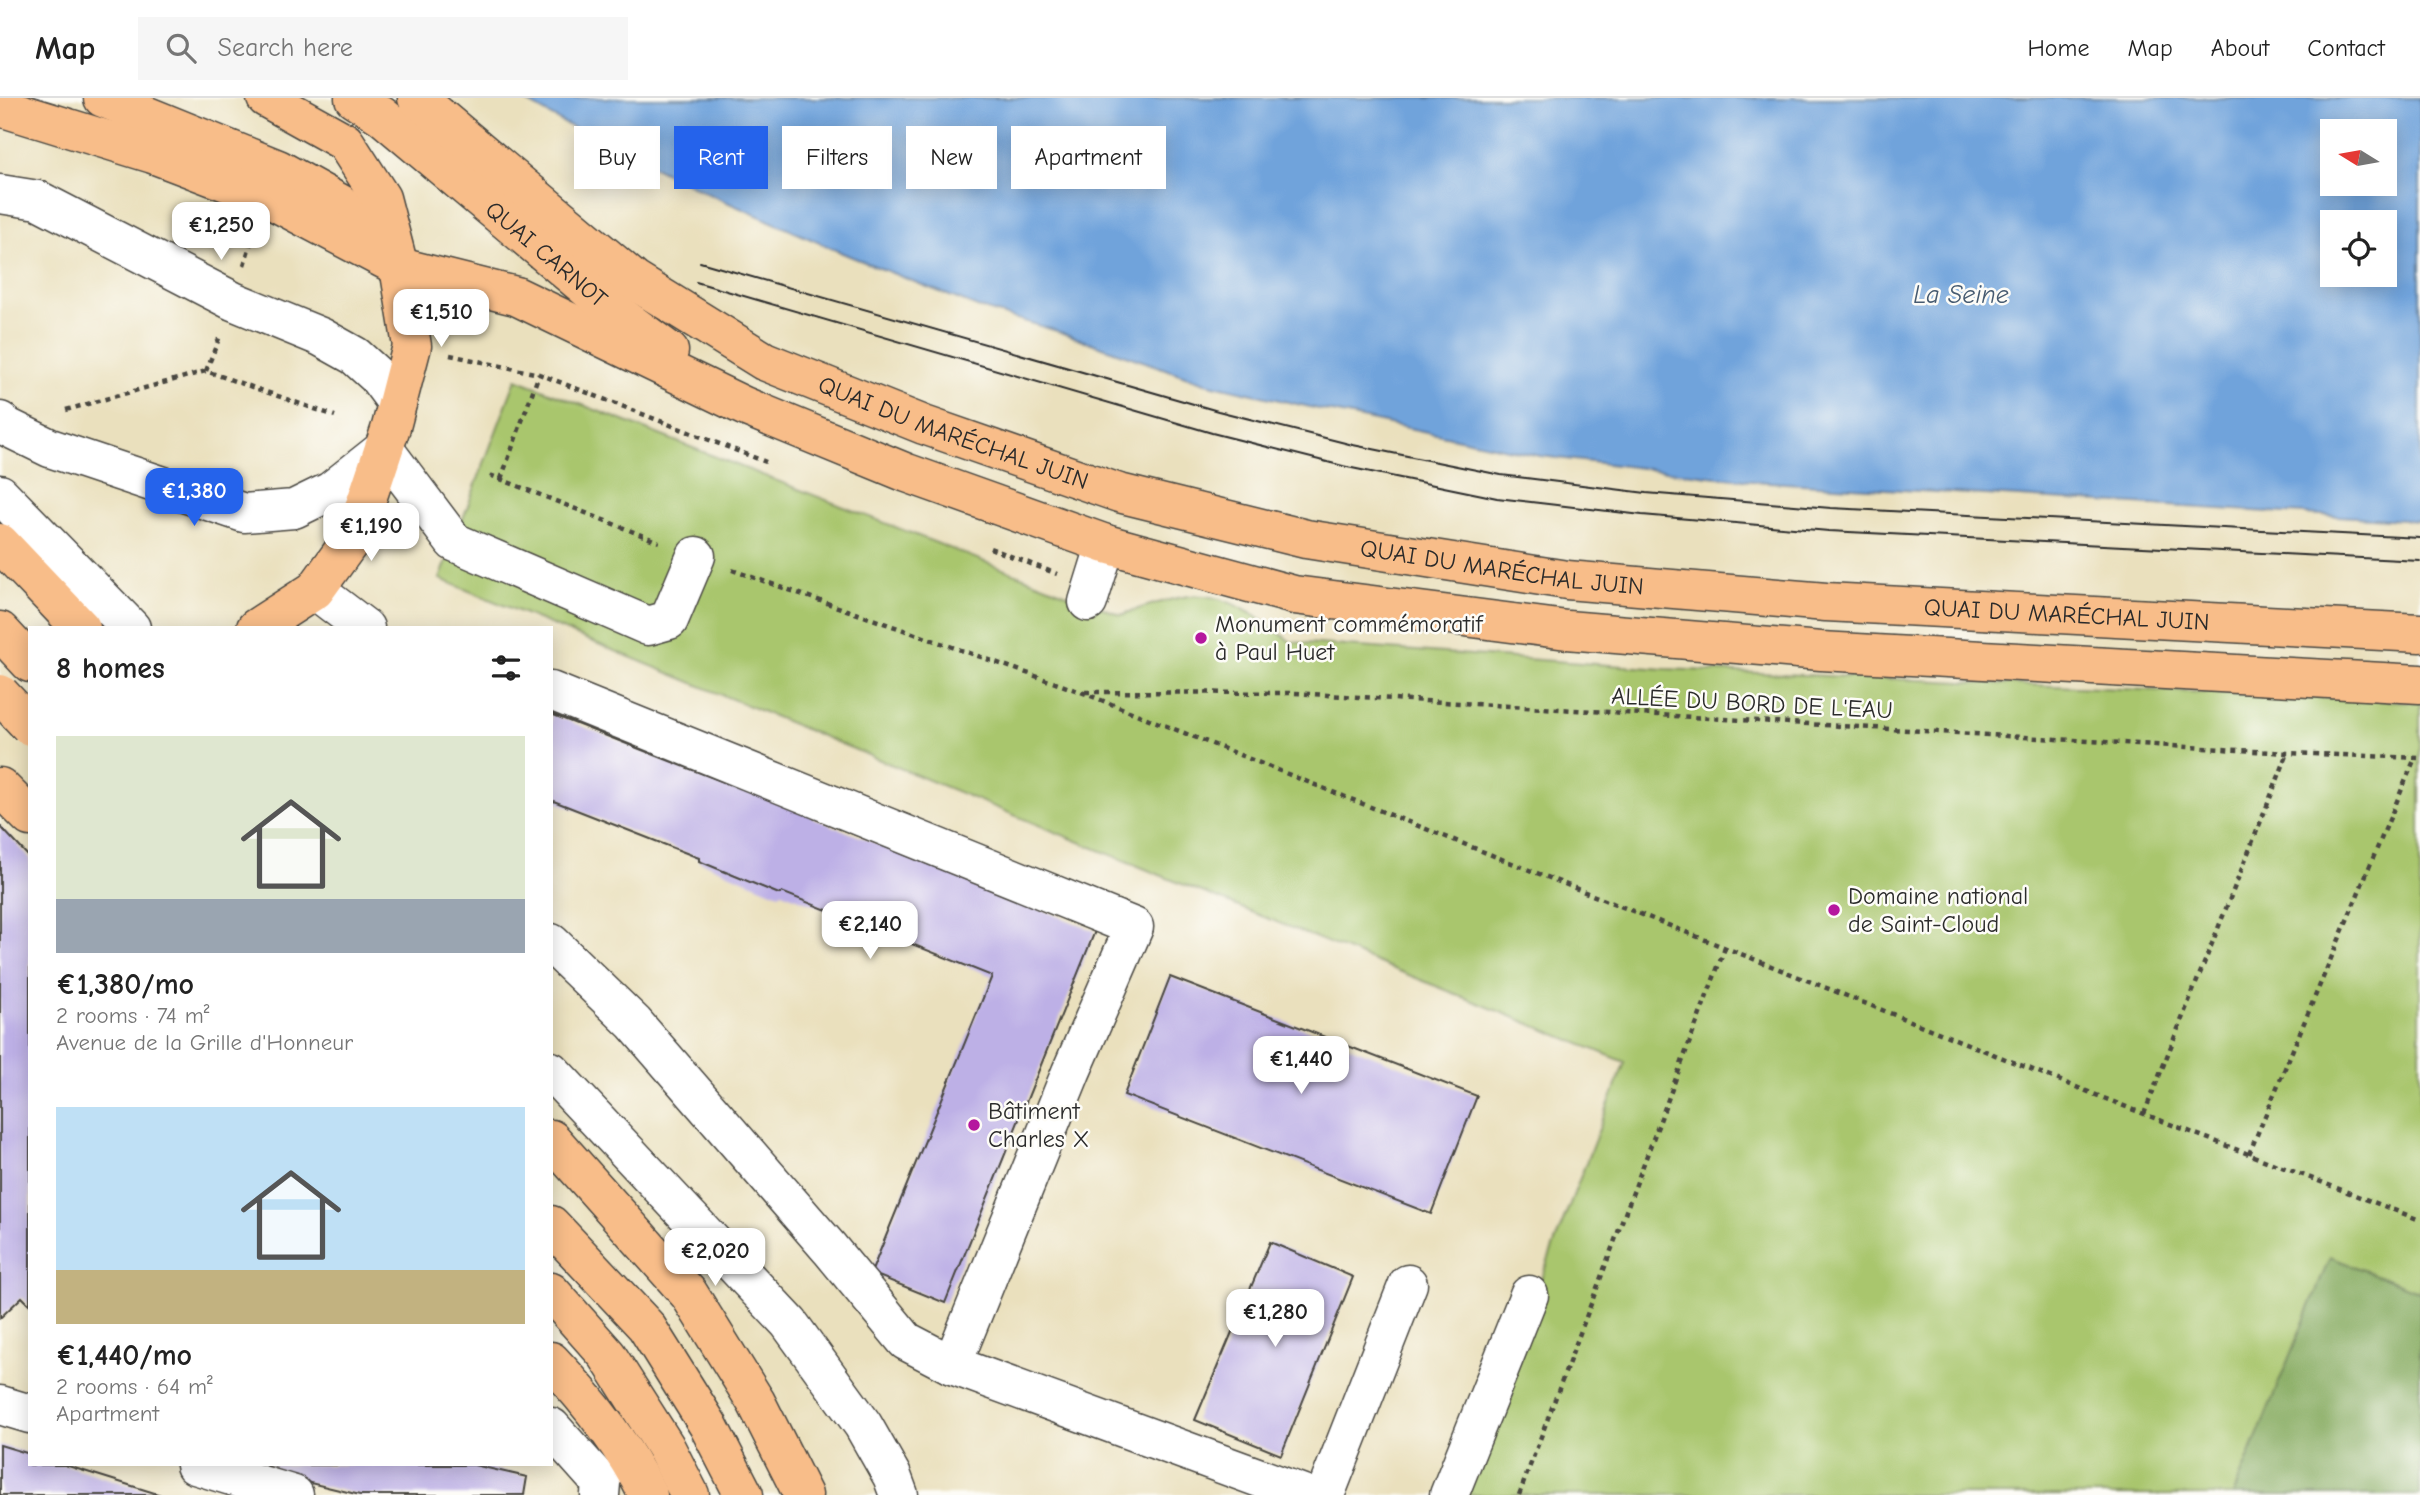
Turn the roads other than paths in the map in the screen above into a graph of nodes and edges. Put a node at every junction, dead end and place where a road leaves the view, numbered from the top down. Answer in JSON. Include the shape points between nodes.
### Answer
{"nodes":[{"id":1,"x":103,"y":98,"type":"edge"},
{"id":2,"x":266,"y":98,"type":"edge"},
{"id":3,"x":355,"y":98,"type":"edge"},
{"id":4,"x":418,"y":98,"type":"edge"},
{"id":5,"x":0,"y":107,"type":"edge"},
{"id":6,"x":0,"y":194,"type":"edge"},
{"id":7,"x":399,"y":267,"type":"junction"},
{"id":8,"x":635,"y":281,"type":"joint"},
{"id":9,"x":397,"y":403,"type":"junction"},
{"id":10,"x":744,"y":406,"type":"junction"},
{"id":11,"x":3,"y":424,"type":"edge"},
{"id":12,"x":384,"y":449,"type":"junction"},
{"id":13,"x":0,"y":494,"type":"edge"},
{"id":14,"x":0,"y":543,"type":"edge"},
{"id":15,"x":1106,"y":544,"type":"junction"},
{"id":16,"x":696,"y":556,"type":"road end"},
{"id":17,"x":0,"y":581,"type":"edge"},
{"id":18,"x":315,"y":590,"type":"junction"},
{"id":19,"x":1091,"y":595,"type":"road end"},
{"id":20,"x":51,"y":626,"type":"edge"},
{"id":21,"x":79,"y":626,"type":"edge"},
{"id":22,"x":129,"y":626,"type":"edge"},
{"id":23,"x":259,"y":626,"type":"edge"},
{"id":24,"x":362,"y":626,"type":"edge"},
{"id":25,"x":0,"y":631,"type":"edge"},
{"id":26,"x":2420,"y":633,"type":"edge"},
{"id":27,"x":28,"y":661,"type":"edge"},
{"id":28,"x":2420,"y":684,"type":"edge"},
{"id":29,"x":553,"y":692,"type":"edge"},
{"id":30,"x":0,"y":694,"type":"edge"},
{"id":31,"x":28,"y":724,"type":"edge"},
{"id":32,"x":0,"y":786,"type":"edge"},
{"id":33,"x":28,"y":815,"type":"edge"},
{"id":34,"x":553,"y":945,"type":"edge"},
{"id":35,"x":553,"y":1074,"type":"edge"},
{"id":36,"x":553,"y":1141,"type":"edge"},
{"id":37,"x":553,"y":1227,"type":"edge"},
{"id":38,"x":1408,"y":1284,"type":"dead end"},
{"id":39,"x":553,"y":1294,"type":"edge"},
{"id":40,"x":1529,"y":1295,"type":"dead end"},
{"id":41,"x":553,"y":1363,"type":"edge"},
{"id":42,"x":952,"y":1365,"type":"junction"},
{"id":43,"x":0,"y":1405,"type":"edge"},
{"id":44,"x":28,"y":1413,"type":"edge"},
{"id":45,"x":553,"y":1429,"type":"edge"},
{"id":46,"x":198,"y":1466,"type":"edge"},
{"id":47,"x":294,"y":1495,"type":"edge"},
{"id":48,"x":600,"y":1495,"type":"edge"},
{"id":49,"x":648,"y":1495,"type":"edge"},
{"id":50,"x":690,"y":1495,"type":"edge"},
{"id":51,"x":744,"y":1495,"type":"edge"},
{"id":52,"x":803,"y":1495,"type":"edge"},
{"id":53,"x":899,"y":1495,"type":"edge"},
{"id":54,"x":1306,"y":1495,"type":"edge"},
{"id":55,"x":1325,"y":1495,"type":"edge"},
{"id":56,"x":1449,"y":1495,"type":"edge"}],
"edges":[{"from":1,"to":7,"type":"main road","via":[[278,169],[341,204]]},
{"from":2,"to":7,"type":"main road","via":[[345,142],[380,198]]},
{"from":3,"to":10,"type":"main road","name":"QUAI CARNOT","via":[[614,311]]},
{"from":4,"to":8,"type":"main road","name":"QUAI CARNOT"},
{"from":5,"to":7,"type":"main road","via":[[153,153],[266,197]]},
{"from":6,"to":9,"type":"street","via":[[38,200],[233,301],[321,337],[355,356]]},
{"from":7,"to":9,"type":"main road","via":[[412,346]]},
{"from":7,"to":10,"type":"main road","via":[[516,296]]},
{"from":8,"to":26,"type":"main road","name":"QUAI DU MARÉCHAL JUIN","via":[[764,361],[924,425],[1119,493],[1306,539],[1567,580],[1771,597]]},
{"from":9,"to":12,"type":"main road"},
{"from":10,"to":15,"type":"main road","name":"QUAI DU MARÉCHAL JUIN","via":[[907,473]]},
{"from":11,"to":12,"type":"street","via":[[50,448],[244,513],[294,509],[331,491]]},
{"from":12,"to":16,"type":"street","via":[[454,542],[648,626],[669,620]]},
{"from":12,"to":18,"type":"main road","via":[[349,543]]},
{"from":13,"to":22,"type":"street"},
{"from":14,"to":21,"type":"main road"},
{"from":15,"to":19,"type":"street"},
{"from":15,"to":28,"type":"main road","name":"QUAI DU MARÉCHAL JUIN","via":[[1294,594],[1567,630],[1835,652]]},
{"from":17,"to":20,"type":"main road"},
{"from":18,"to":23,"type":"main road"},
{"from":18,"to":24,"type":"street"},
{"from":25,"to":27,"type":"main road"},
{"from":29,"to":42,"type":"street","via":[[1134,927]]},
{"from":30,"to":31,"type":"main road","bridge":true},
{"from":32,"to":33,"type":"main road"},
{"from":34,"to":42,"type":"street","via":[[634,1023],[906,1341]]},
{"from":35,"to":53,"type":"street","via":[[789,1323],[863,1425]]},
{"from":36,"to":52,"type":"main road","via":[[689,1294],[756,1402]]},
{"from":37,"to":51,"type":"main road","via":[[646,1326],[708,1425]]},
{"from":38,"to":55,"type":"street"},
{"from":39,"to":50,"type":"main road","via":[[607,1355]]},
{"from":40,"to":56,"type":"street"},
{"from":41,"to":49,"type":"main road","via":[[632,1463]]},
{"from":42,"to":54,"type":"street"},
{"from":43,"to":44,"type":"street"},
{"from":45,"to":48,"type":"street","via":[[601,1483]]},
{"from":46,"to":47,"type":"street"}]}
